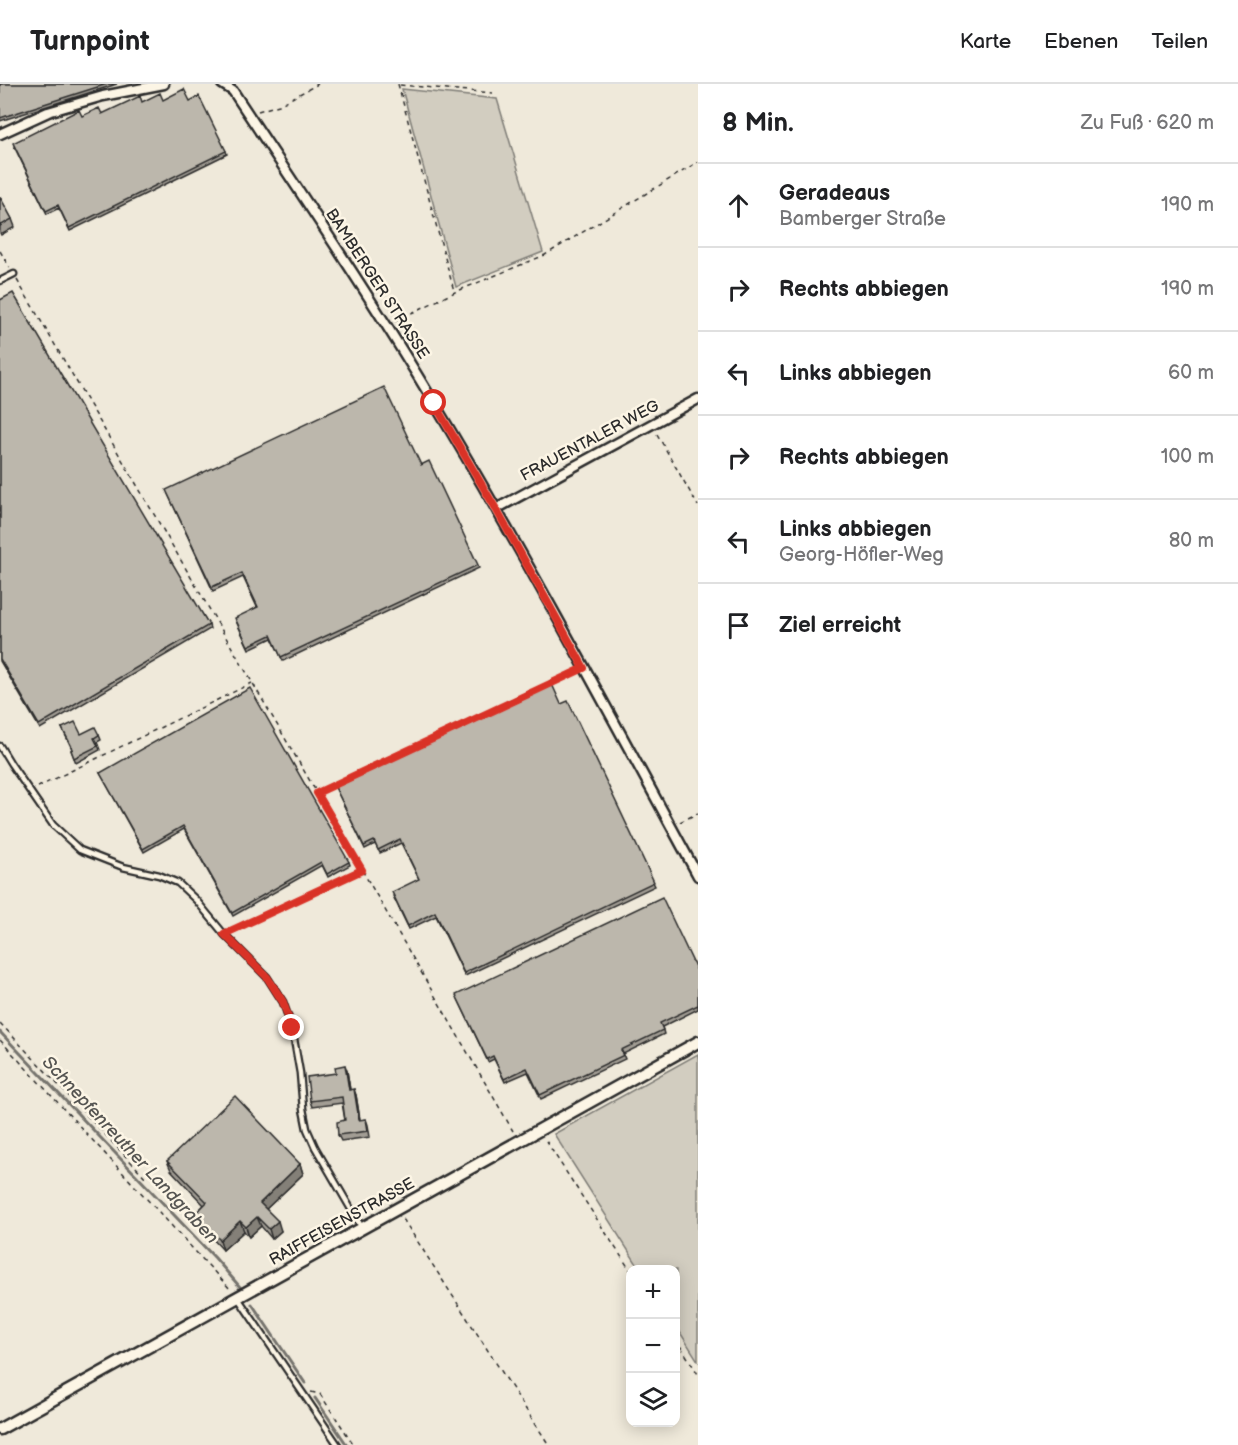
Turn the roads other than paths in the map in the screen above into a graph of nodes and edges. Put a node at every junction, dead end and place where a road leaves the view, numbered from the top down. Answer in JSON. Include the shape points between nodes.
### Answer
{"nodes":[{"id":1,"x":164,"y":84,"type":"edge"},
{"id":2,"x":222,"y":84,"type":"edge"},
{"id":3,"x":0,"y":134,"type":"edge"},
{"id":4,"x":14,"y":274,"type":"road end"},
{"id":5,"x":0,"y":281,"type":"edge"},
{"id":6,"x":698,"y":399,"type":"edge"},
{"id":7,"x":496,"y":509,"type":"junction"},
{"id":8,"x":0,"y":746,"type":"edge"},
{"id":9,"x":698,"y":876,"type":"edge"},
{"id":10,"x":698,"y":1042,"type":"edge"},
{"id":11,"x":362,"y":1228,"type":"junction"},
{"id":12,"x":238,"y":1297,"type":"junction"},
{"id":13,"x":0,"y":1429,"type":"edge"},
{"id":14,"x":338,"y":1445,"type":"edge"}],
"edges":[{"from":1,"to":3,"type":"street","via":[[48,112]]},
{"from":2,"to":7,"type":"street","name":"BAMBERGER STRASSE","via":[[233,91],[387,326]]},
{"from":4,"to":5,"type":"lane"},
{"from":6,"to":7,"type":"street","name":"FRAUENTALER WEG"},
{"from":7,"to":9,"type":"street","name":"BAMBERGER STRASSE"},
{"from":8,"to":11,"type":"lane","via":[[53,825],[80,850],[123,867],[159,874],[178,884],[267,977],[283,1002],[292,1028],[307,1129]]},
{"from":10,"to":11,"type":"street","name":"RAIFFEISENSTRASSE"},
{"from":11,"to":12,"type":"street","name":"RAIFFEISENSTRASSE"},
{"from":12,"to":13,"type":"street","name":"RAIFFEISENSTRASSE"},
{"from":12,"to":14,"type":"lane"}]}
